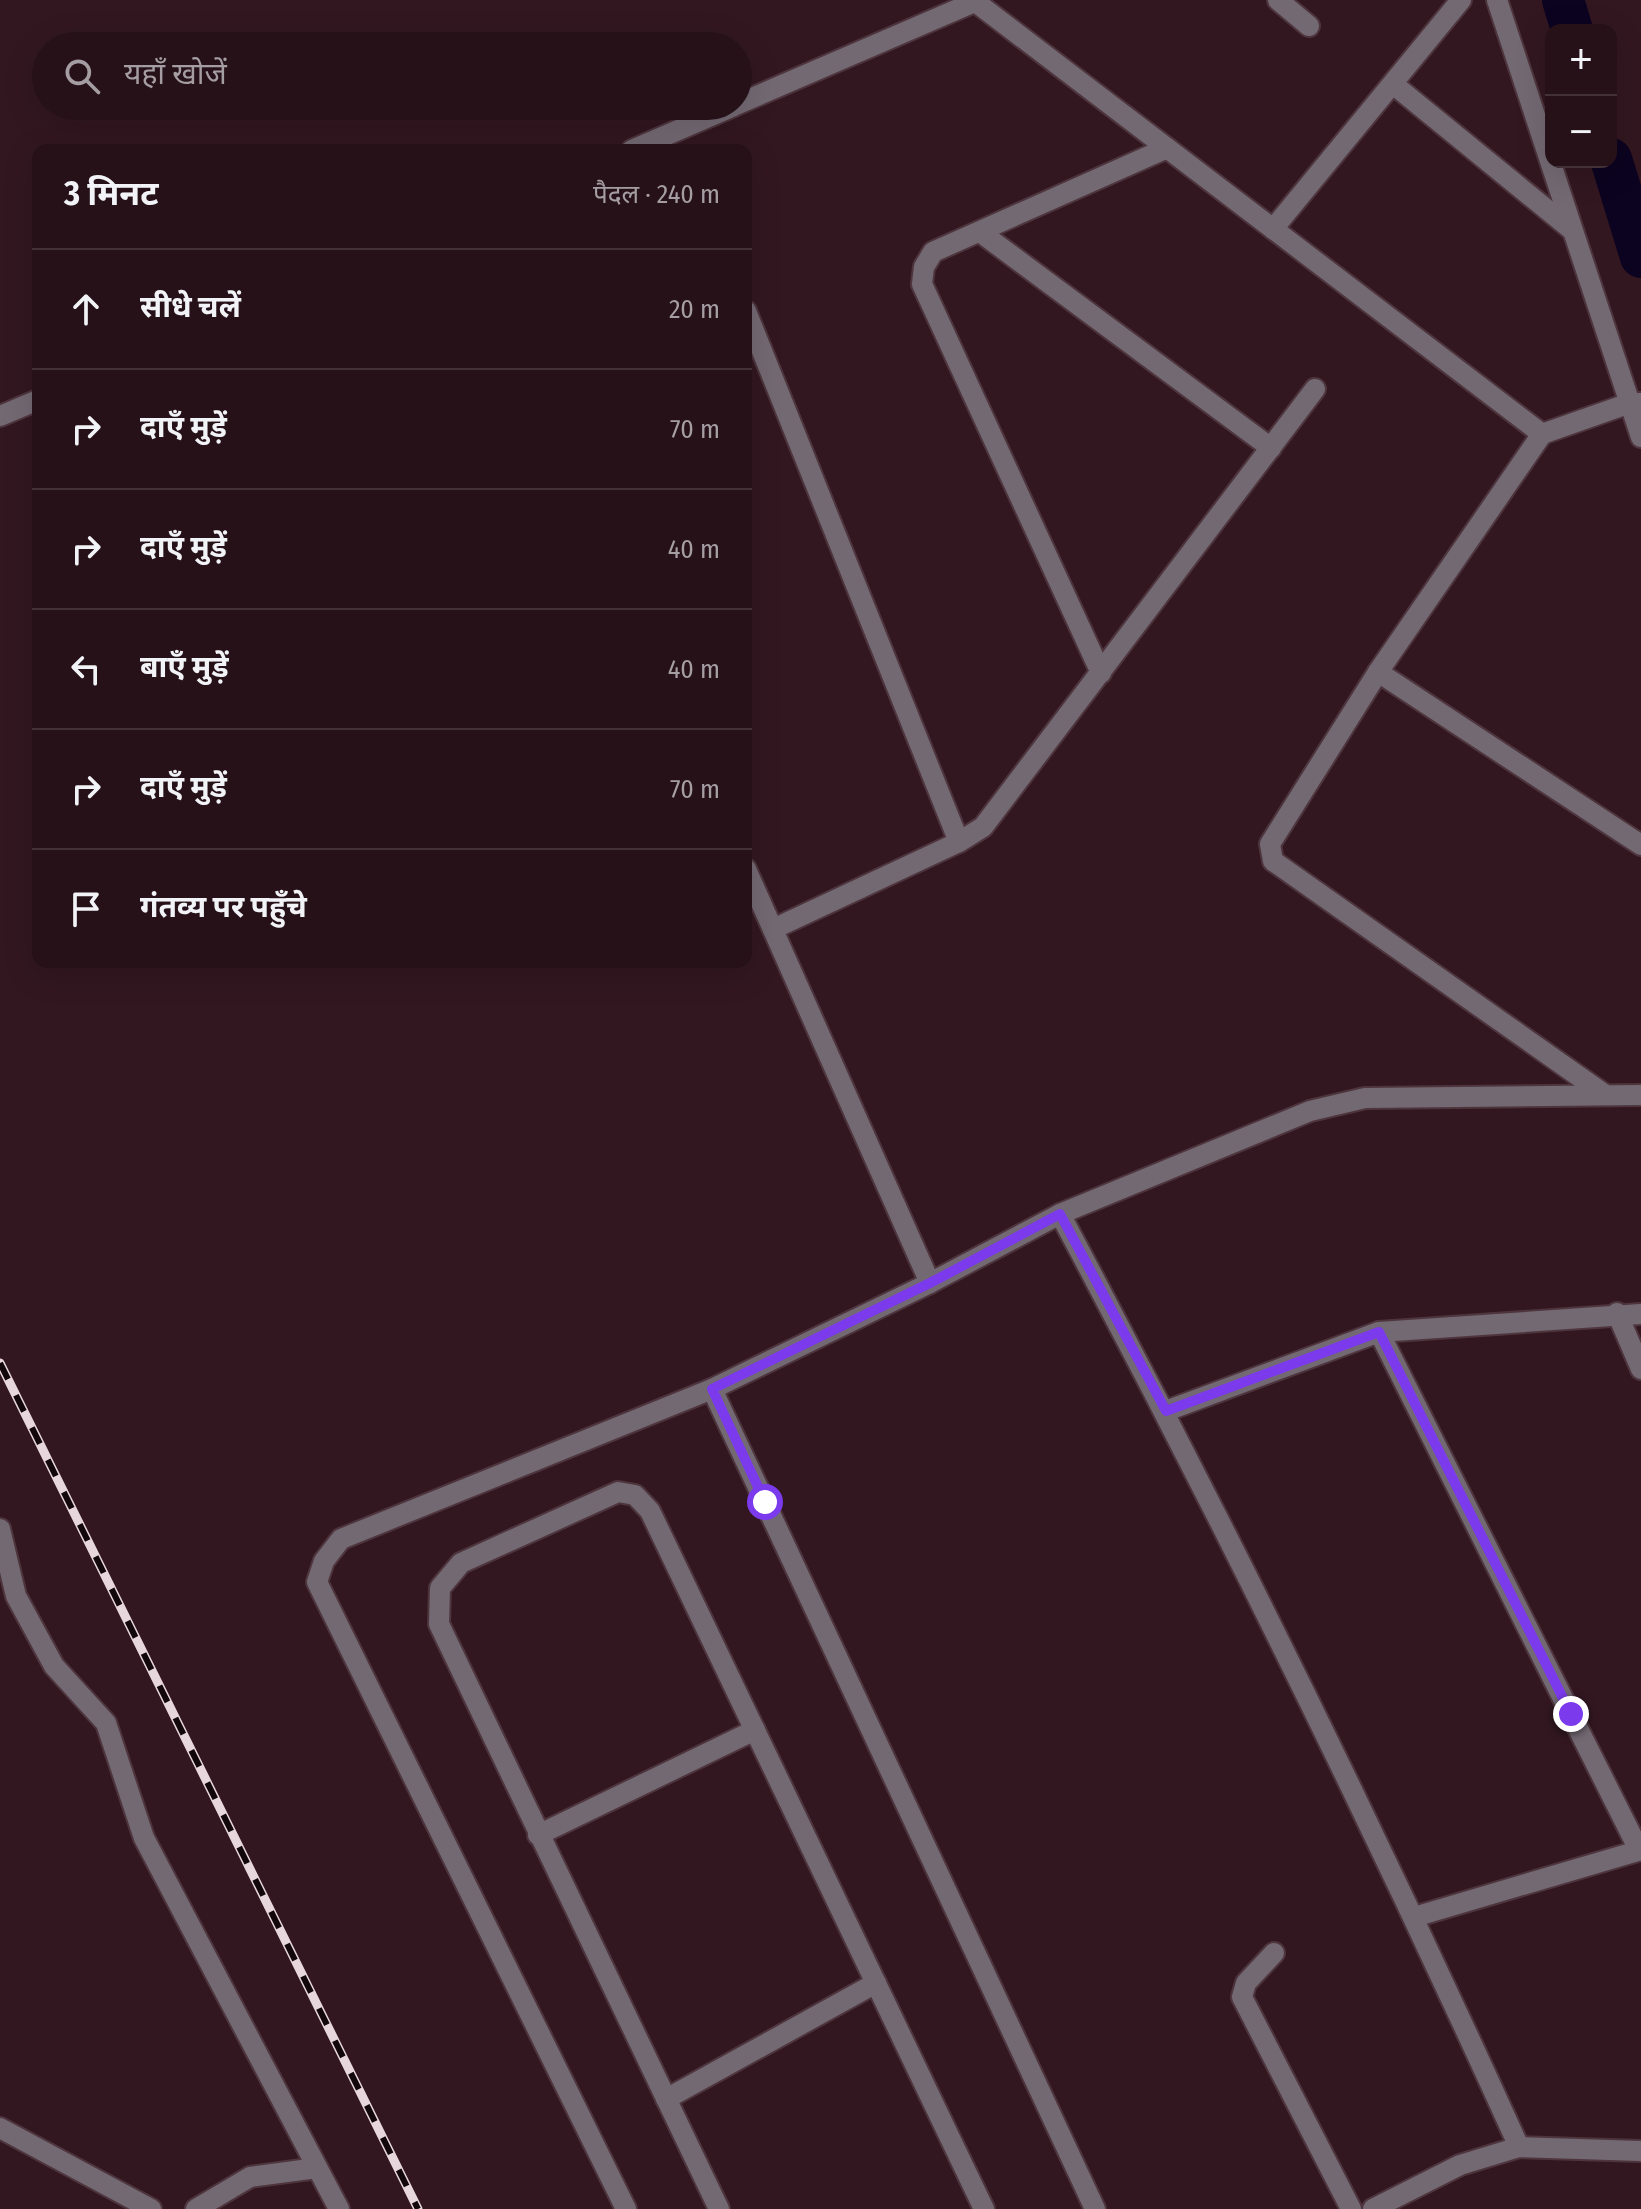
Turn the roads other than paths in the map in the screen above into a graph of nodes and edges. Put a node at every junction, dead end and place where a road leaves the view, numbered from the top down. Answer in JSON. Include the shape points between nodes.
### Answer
{"nodes":[{"id":1,"x":1278,"y":0,"type":"edge"},
{"id":2,"x":1461,"y":0,"type":"edge"},
{"id":3,"x":1497,"y":0,"type":"edge"},
{"id":4,"x":976,"y":1,"type":"edge"},
{"id":5,"x":1309,"y":26,"type":"dead end"},
{"id":6,"x":1393,"y":84,"type":"junction"},
{"id":7,"x":752,"y":98,"type":"edge"},
{"id":8,"x":712,"y":120,"type":"edge"},
{"id":9,"x":678,"y":141,"type":"edge"},
{"id":10,"x":1167,"y":148,"type":"junction"},
{"id":11,"x":1273,"y":229,"type":"junction"},
{"id":12,"x":980,"y":232,"type":"junction"},
{"id":13,"x":1574,"y":232,"type":"junction"},
{"id":14,"x":752,"y":326,"type":"edge"},
{"id":15,"x":1315,"y":389,"type":"dead end"},
{"id":16,"x":32,"y":403,"type":"edge"},
{"id":17,"x":1636,"y":403,"type":"edge"},
{"id":18,"x":0,"y":416,"type":"edge"},
{"id":19,"x":1542,"y":434,"type":"junction"},
{"id":20,"x":1641,"y":437,"type":"edge"},
{"id":21,"x":1271,"y":448,"type":"junction"},
{"id":22,"x":1378,"y":672,"type":"junction"},
{"id":23,"x":1101,"y":673,"type":"junction"},
{"id":24,"x":959,"y":842,"type":"junction"},
{"id":25,"x":1641,"y":845,"type":"edge"},
{"id":26,"x":752,"y":882,"type":"edge"},
{"id":27,"x":773,"y":929,"type":"junction"},
{"id":28,"x":1604,"y":1094,"type":"junction"},
{"id":29,"x":1641,"y":1095,"type":"edge"},
{"id":30,"x":1060,"y":1214,"type":"junction"},
{"id":31,"x":930,"y":1283,"type":"junction"},
{"id":32,"x":1617,"y":1313,"type":"junction"},
{"id":33,"x":1641,"y":1314,"type":"edge"},
{"id":34,"x":1379,"y":1332,"type":"junction"},
{"id":35,"x":1641,"y":1369,"type":"edge"},
{"id":36,"x":712,"y":1389,"type":"junction"},
{"id":37,"x":1166,"y":1411,"type":"junction"},
{"id":38,"x":0,"y":1529,"type":"edge"},
{"id":39,"x":3,"y":1558,"type":"edge"},
{"id":40,"x":755,"y":1730,"type":"junction"},
{"id":41,"x":538,"y":1835,"type":"junction"},
{"id":42,"x":1640,"y":1850,"type":"edge"},
{"id":43,"x":1414,"y":1917,"type":"junction"},
{"id":44,"x":1274,"y":1953,"type":"dead end"},
{"id":45,"x":876,"y":1983,"type":"junction"},
{"id":46,"x":666,"y":2099,"type":"junction"},
{"id":47,"x":0,"y":2128,"type":"edge"},
{"id":48,"x":1519,"y":2147,"type":"junction"},
{"id":49,"x":1641,"y":2151,"type":"edge"},
{"id":50,"x":317,"y":2168,"type":"junction"},
{"id":51,"x":151,"y":2209,"type":"edge"},
{"id":52,"x":196,"y":2209,"type":"edge"},
{"id":53,"x":339,"y":2209,"type":"edge"},
{"id":54,"x":626,"y":2209,"type":"edge"},
{"id":55,"x":719,"y":2209,"type":"edge"},
{"id":56,"x":984,"y":2209,"type":"edge"},
{"id":57,"x":1095,"y":2209,"type":"edge"},
{"id":58,"x":1351,"y":2209,"type":"edge"},
{"id":59,"x":1373,"y":2209,"type":"edge"}],
"edges":[{"from":1,"to":5,"type":"street"},
{"from":2,"to":6,"type":"street"},
{"from":3,"to":13,"type":"street"},
{"from":4,"to":7,"type":"street"},
{"from":4,"to":10,"type":"street"},
{"from":6,"to":11,"type":"street"},
{"from":6,"to":13,"type":"street"},
{"from":8,"to":9,"type":"street"},
{"from":10,"to":11,"type":"street"},
{"from":10,"to":12,"type":"street"},
{"from":11,"to":19,"type":"street"},
{"from":12,"to":21,"type":"street"},
{"from":12,"to":23,"type":"street","via":[[933,252],[922,284]]},
{"from":13,"to":17,"type":"street"},
{"from":14,"to":24,"type":"street"},
{"from":15,"to":21,"type":"street"},
{"from":16,"to":18,"type":"street"},
{"from":17,"to":19,"type":"street"},
{"from":17,"to":20,"type":"street"},
{"from":19,"to":22,"type":"street"},
{"from":21,"to":23,"type":"street"},
{"from":22,"to":25,"type":"street"},
{"from":22,"to":28,"type":"street","via":[[1270,844],[1273,861]]},
{"from":23,"to":24,"type":"street","via":[[999,809]]},
{"from":24,"to":27,"type":"street"},
{"from":26,"to":27,"type":"street"},
{"from":27,"to":31,"type":"street"},
{"from":28,"to":29,"type":"street"},
{"from":28,"to":30,"type":"street","via":[[1365,1098],[1260,1130]]},
{"from":30,"to":31,"type":"street"},
{"from":30,"to":37,"type":"street"},
{"from":31,"to":36,"type":"street"},
{"from":32,"to":33,"type":"street"},
{"from":32,"to":34,"type":"street"},
{"from":32,"to":35,"type":"street"},
{"from":34,"to":37,"type":"street"},
{"from":34,"to":42,"type":"street"},
{"from":36,"to":54,"type":"street","via":[[341,1539],[324,1561],[317,1582]]},
{"from":36,"to":57,"type":"street"},
{"from":37,"to":43,"type":"street"},
{"from":38,"to":39,"type":"street"},
{"from":39,"to":50,"type":"street","via":[[16,1596],[54,1666],[106,1723],[144,1838]]},
{"from":40,"to":41,"type":"street"},
{"from":40,"to":41,"type":"street","via":[[650,1511],[635,1495],[618,1492],[461,1563],[440,1588],[439,1624]]},
{"from":40,"to":45,"type":"street"},
{"from":41,"to":46,"type":"street"},
{"from":42,"to":43,"type":"street"},
{"from":43,"to":48,"type":"street"},
{"from":44,"to":58,"type":"street","via":[[1246,1983],[1242,1997]]},
{"from":45,"to":46,"type":"street"},
{"from":45,"to":56,"type":"street"},
{"from":46,"to":55,"type":"street"},
{"from":47,"to":51,"type":"street"},
{"from":48,"to":49,"type":"street"},
{"from":48,"to":59,"type":"street","via":[[1460,2165]]},
{"from":50,"to":52,"type":"street","via":[[250,2177]]},
{"from":50,"to":53,"type":"street"}]}
